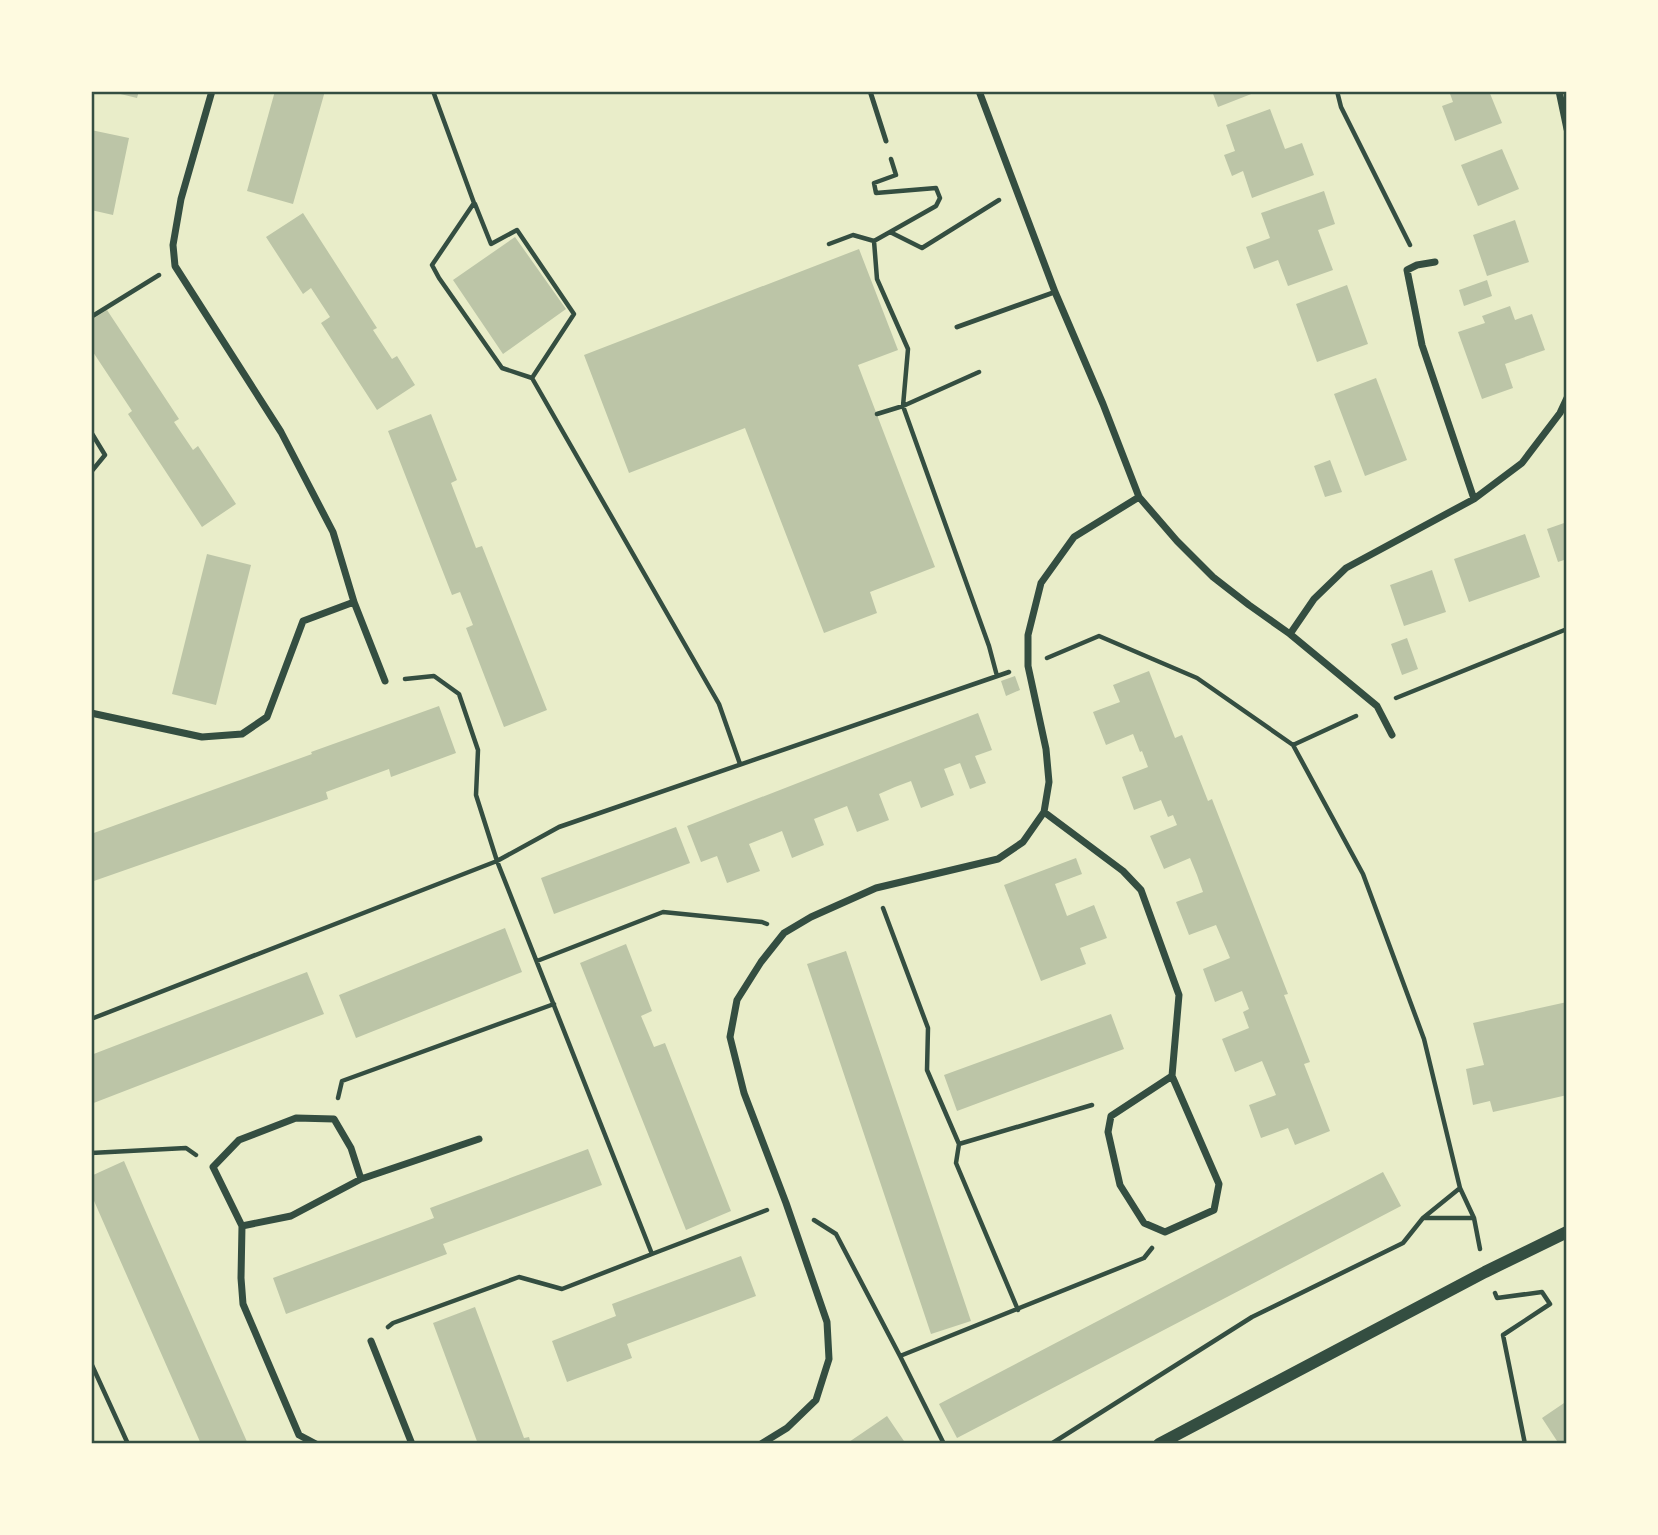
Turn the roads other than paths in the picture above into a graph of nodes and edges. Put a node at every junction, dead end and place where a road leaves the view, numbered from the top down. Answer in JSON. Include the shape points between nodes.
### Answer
{"nodes":[{"id":1,"x":212,"y":91,"type":"edge"},
{"id":2,"x":870,"y":91,"type":"edge"},
{"id":3,"x":979,"y":91,"type":"edge"},
{"id":4,"x":1559,"y":91,"type":"edge"},
{"id":5,"x":1567,"y":129,"type":"edge"},
{"id":6,"x":887,"y":141,"type":"road end"},
{"id":7,"x":1435,"y":262,"type":"dead end"},
{"id":8,"x":1055,"y":292,"type":"junction"},
{"id":9,"x":957,"y":327,"type":"dead end"},
{"id":10,"x":1567,"y":398,"type":"edge"},
{"id":11,"x":1139,"y":497,"type":"junction"},
{"id":12,"x":1474,"y":499,"type":"junction"},
{"id":13,"x":354,"y":602,"type":"junction"},
{"id":14,"x":1290,"y":634,"type":"junction"},
{"id":15,"x":385,"y":681,"type":"road end"},
{"id":16,"x":91,"y":713,"type":"edge"},
{"id":17,"x":1392,"y":735,"type":"dead end"},
{"id":18,"x":1044,"y":812,"type":"junction"},
{"id":19,"x":1172,"y":1076,"type":"junction"},
{"id":20,"x":479,"y":1139,"type":"dead end"},
{"id":21,"x":361,"y":1179,"type":"junction"},
{"id":22,"x":242,"y":1226,"type":"junction"},
{"id":23,"x":1567,"y":1233,"type":"edge"},
{"id":24,"x":371,"y":1341,"type":"road end"},
{"id":25,"x":316,"y":1444,"type":"edge"},
{"id":26,"x":412,"y":1444,"type":"edge"},
{"id":27,"x":761,"y":1444,"type":"edge"},
{"id":28,"x":1159,"y":1444,"type":"edge"}],
"edges":[{"from":1,"to":13,"type":"street","via":[[181,199],[173,244],[175,266],[281,432],[333,533]]},
{"from":2,"to":6,"type":"lane"},
{"from":3,"to":8,"type":"street"},
{"from":4,"to":5,"type":"street"},
{"from":7,"to":12,"type":"street","via":[[1407,271],[1423,345]]},
{"from":8,"to":9,"type":"lane"},
{"from":8,"to":11,"type":"street"},
{"from":10,"to":12,"type":"street","via":[[1522,464]]},
{"from":11,"to":14,"type":"street","via":[[1213,577]]},
{"from":11,"to":18,"type":"street","via":[[1074,537],[1041,583],[1028,635],[1028,666],[1046,749],[1049,782]]},
{"from":12,"to":14,"type":"street","via":[[1346,568],[1314,599]]},
{"from":13,"to":15,"type":"street"},
{"from":13,"to":16,"type":"street","via":[[303,621],[267,717],[242,734],[202,737]]},
{"from":14,"to":17,"type":"street","via":[[1377,705]]},
{"from":18,"to":19,"type":"street","via":[[1123,871],[1141,890],[1179,995]]},
{"from":18,"to":27,"type":"street","via":[[1023,842],[998,859],[876,888],[811,917],[785,933],[737,1000],[730,1037],[744,1093],[827,1322],[829,1359],[816,1400],[787,1429]]},
{"from":19,"to":19,"type":"street","via":[[1219,1184],[1214,1210],[1165,1232],[1144,1223],[1120,1185],[1108,1132],[1111,1116]]},
{"from":20,"to":21,"type":"street"},
{"from":21,"to":22,"type":"street","via":[[291,1216]]},
{"from":21,"to":22,"type":"street","via":[[351,1148],[334,1119],[296,1118],[239,1140],[213,1167]]},
{"from":22,"to":25,"type":"street","via":[[243,1304],[299,1435]]},
{"from":23,"to":28,"type":"street"},
{"from":24,"to":26,"type":"street"}]}
